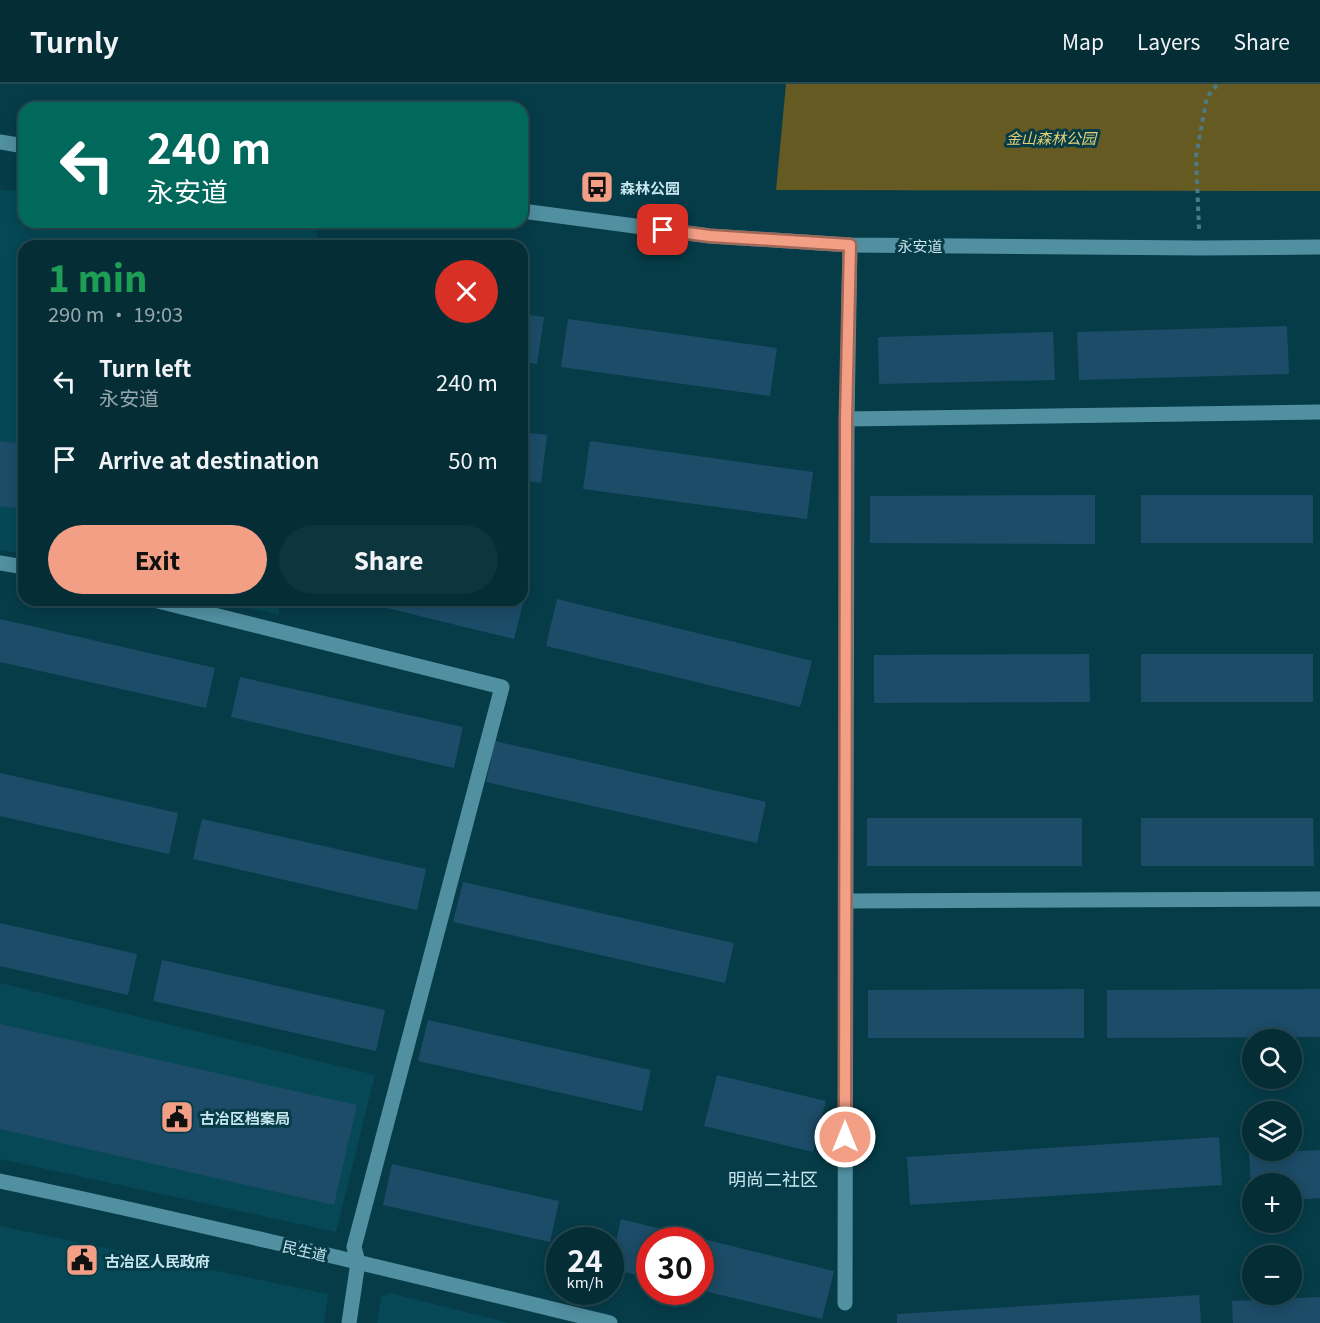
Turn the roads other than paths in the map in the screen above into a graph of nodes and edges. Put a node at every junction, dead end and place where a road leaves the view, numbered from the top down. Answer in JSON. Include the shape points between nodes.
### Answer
{"nodes":[{"id":1,"x":0,"y":142,"type":"edge"},
{"id":2,"x":18,"y":145,"type":"edge"},
{"id":3,"x":528,"y":212,"type":"edge"},
{"id":4,"x":850,"y":245,"type":"junction"},
{"id":5,"x":1320,"y":247,"type":"edge"},
{"id":6,"x":1320,"y":412,"type":"edge"},
{"id":7,"x":846,"y":419,"type":"junction"},
{"id":8,"x":0,"y":563,"type":"edge"},
{"id":9,"x":18,"y":566,"type":"edge"},
{"id":10,"x":178,"y":606,"type":"edge"},
{"id":11,"x":1320,"y":899,"type":"edge"},
{"id":12,"x":846,"y":901,"type":"junction"},
{"id":13,"x":0,"y":1181,"type":"edge"},
{"id":14,"x":358,"y":1262,"type":"junction"},
{"id":15,"x":845,"y":1303,"type":"dead end"},
{"id":16,"x":349,"y":1323,"type":"edge"},
{"id":17,"x":610,"y":1323,"type":"edge"}],
"edges":[{"from":1,"to":2,"type":"street"},
{"from":3,"to":4,"type":"street","name":"永安道","via":[[710,236]]},
{"from":4,"to":5,"type":"street","name":"永安道"},
{"from":4,"to":7,"type":"street"},
{"from":6,"to":7,"type":"street"},
{"from":7,"to":12,"type":"street"},
{"from":8,"to":9,"type":"street"},
{"from":10,"to":14,"type":"street","via":[[502,687],[354,1247]]},
{"from":11,"to":12,"type":"street"},
{"from":12,"to":15,"type":"street"},
{"from":13,"to":14,"type":"street","name":"民生道"},
{"from":14,"to":16,"type":"street"},
{"from":14,"to":17,"type":"street","name":"民生道"}]}
